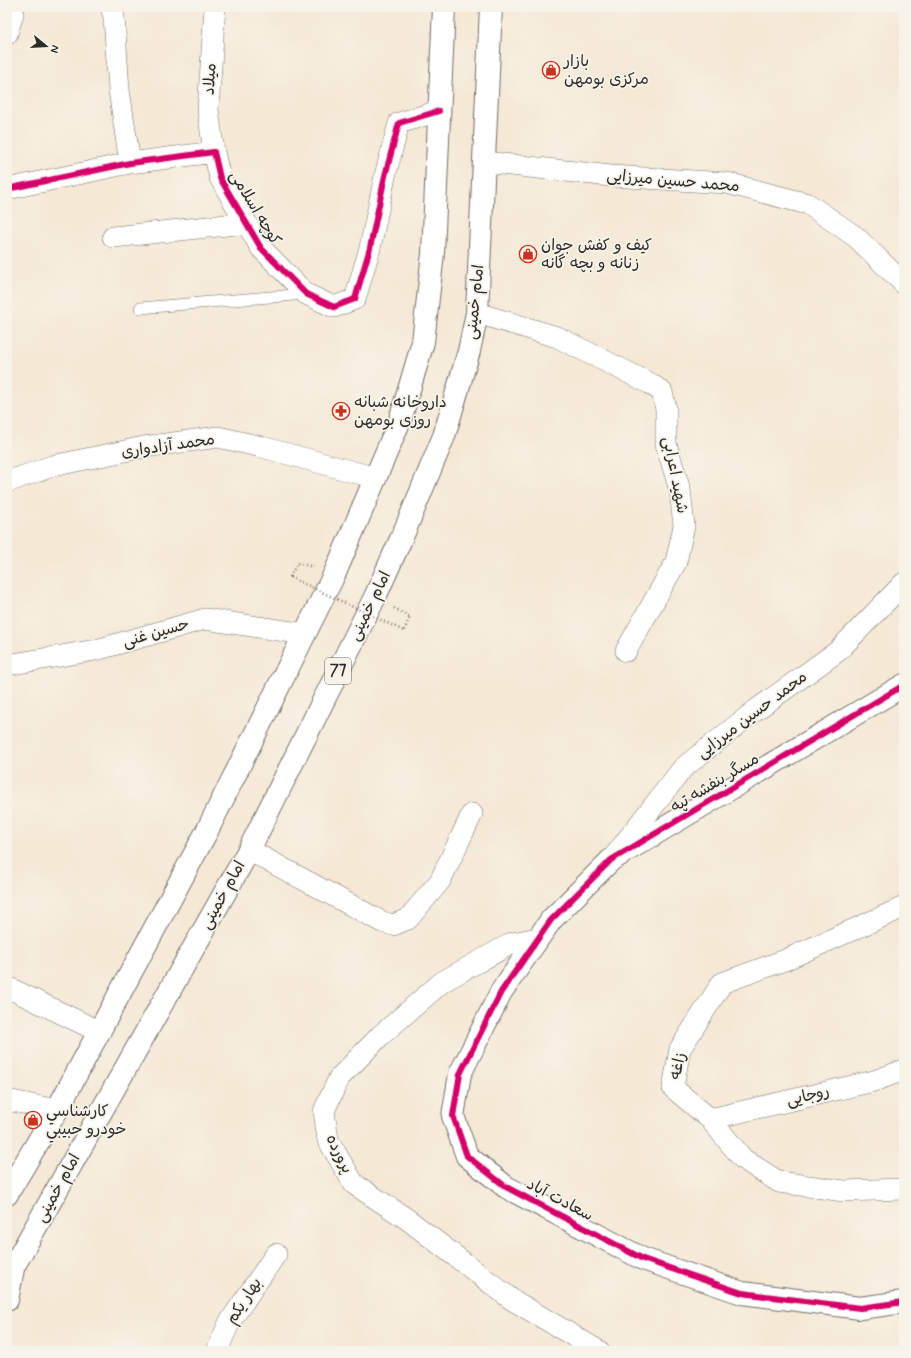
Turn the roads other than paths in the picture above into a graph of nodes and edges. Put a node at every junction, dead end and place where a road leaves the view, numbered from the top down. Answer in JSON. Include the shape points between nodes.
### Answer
{"nodes":[{"id":1,"x":12,"y":7,"type":"edge"},
{"id":2,"x":112,"y":7,"type":"edge"},
{"id":3,"x":215,"y":7,"type":"edge"},
{"id":4,"x":444,"y":7,"type":"edge"},
{"id":5,"x":491,"y":7,"type":"edge"},
{"id":6,"x":7,"y":34,"type":"edge"},
{"id":7,"x":439,"y":111,"type":"junction"},
{"id":8,"x":214,"y":152,"type":"junction"},
{"id":9,"x":484,"y":162,"type":"junction"},
{"id":10,"x":130,"y":163,"type":"junction"},
{"id":11,"x":7,"y":189,"type":"edge"},
{"id":12,"x":246,"y":223,"type":"junction"},
{"id":13,"x":113,"y":238,"type":"dead end"},
{"id":14,"x":904,"y":284,"type":"edge"},
{"id":15,"x":306,"y":294,"type":"junction"},
{"id":16,"x":140,"y":308,"type":"dead end"},
{"id":17,"x":477,"y":314,"type":"junction"},
{"id":18,"x":376,"y":478,"type":"junction"},
{"id":19,"x":7,"y":482,"type":"edge"},
{"id":20,"x":904,"y":583,"type":"edge"},
{"id":21,"x":305,"y":634,"type":"junction"},
{"id":22,"x":626,"y":651,"type":"dead end"},
{"id":23,"x":7,"y":665,"type":"edge"},
{"id":24,"x":904,"y":686,"type":"edge"},
{"id":25,"x":472,"y":814,"type":"dead end"},
{"id":26,"x":249,"y":850,"type":"junction"},
{"id":27,"x":611,"y":860,"type":"junction"},
{"id":28,"x":904,"y":907,"type":"edge"},
{"id":29,"x":551,"y":920,"type":"joint"},
{"id":30,"x":538,"y":938,"type":"junction"},
{"id":31,"x":7,"y":987,"type":"edge"},
{"id":32,"x":100,"y":1032,"type":"junction"},
{"id":33,"x":904,"y":1070,"type":"edge"},
{"id":34,"x":7,"y":1100,"type":"edge"},
{"id":35,"x":57,"y":1110,"type":"junction"},
{"id":36,"x":710,"y":1119,"type":"junction"},
{"id":37,"x":9,"y":1189,"type":"edge"},
{"id":38,"x":904,"y":1189,"type":"edge"},
{"id":39,"x":276,"y":1254,"type":"dead end"},
{"id":40,"x":10,"y":1273,"type":"edge"},
{"id":41,"x":7,"y":1300,"type":"edge"},
{"id":42,"x":904,"y":1302,"type":"edge"},
{"id":43,"x":217,"y":1351,"type":"edge"},
{"id":44,"x":599,"y":1351,"type":"edge"}],
"edges":[{"from":1,"to":6,"type":"street","via":[[13,14]]},
{"from":2,"to":10,"type":"street","via":[[119,90]]},
{"from":3,"to":8,"type":"street","name":"میلاد","via":[[208,110]]},
{"from":4,"to":7,"type":"main road"},
{"from":5,"to":9,"type":"main road","name":"امام خمینی","number":"77"},
{"from":7,"to":15,"type":"street","name":"کوچه اسلامی","via":[[399,123],[370,248],[355,299],[334,306]]},
{"from":7,"to":18,"type":"main road","via":[[433,253],[423,342],[400,420]]},
{"from":8,"to":10,"type":"street"},
{"from":8,"to":12,"type":"street","name":"کوچه اسلامی","via":[[220,178]]},
{"from":9,"to":14,"type":"street","name":"محمد حسین میرزایی","via":[[611,176],[727,183],[808,204],[856,237]]},
{"from":9,"to":17,"type":"main road","name":"امام خمینی","number":"77"},
{"from":10,"to":11,"type":"street"},
{"from":12,"to":13,"type":"street"},
{"from":12,"to":15,"type":"street","name":"کوچه اسلامی","via":[[261,248]]},
{"from":15,"to":16,"type":"lane"},
{"from":17,"to":22,"type":"street","name":"شهید اعرابی","via":[[556,337],[651,384],[662,392],[666,409],[666,444],[680,490],[684,526],[676,562]]},
{"from":17,"to":26,"type":"main road","name":"امام خمینی","number":"77","via":[[444,436],[405,530],[375,597]]},
{"from":18,"to":19,"type":"street","name":"محمد آزادواری","via":[[218,437],[144,447],[52,466]]},
{"from":18,"to":21,"type":"main road","via":[[335,573]]},
{"from":20,"to":27,"type":"street","name":"محمد حسین میرزایی","via":[[838,651],[756,710],[683,768]]},
{"from":21,"to":23,"type":"street","name":"حسین غنی","via":[[205,619],[96,650]]},
{"from":21,"to":32,"type":"main road","via":[[207,831]]},
{"from":24,"to":27,"type":"main road","name":"مسگر بنفشه تپه"},
{"from":25,"to":26,"type":"street","via":[[440,881],[408,919],[393,925],[382,922]]},
{"from":26,"to":40,"type":"main road","name":"امام خمینی","number":"77"},
{"from":27,"to":29,"type":"main road","name":"مسگر بنفشه تپه"},
{"from":28,"to":36,"type":"street","name":"زاغه","via":[[785,960],[722,983],[680,1049],[673,1088]]},
{"from":29,"to":30,"type":"main road","name":"سعادت آباد"},
{"from":30,"to":42,"type":"main road","name":"سعادت آباد","via":[[501,992],[460,1074],[453,1116],[467,1156],[506,1187],[643,1259],[742,1293],[860,1308]]},
{"from":30,"to":44,"type":"street","name":"پرورده","via":[[512,943],[442,982],[380,1036],[339,1078],[324,1111],[328,1140],[354,1184],[407,1219],[511,1299]]},
{"from":31,"to":32,"type":"street"},
{"from":32,"to":35,"type":"main road"},
{"from":33,"to":36,"type":"street","name":"روجایی","via":[[874,1081]]},
{"from":34,"to":35,"type":"street"},
{"from":35,"to":37,"type":"main road"},
{"from":36,"to":38,"type":"street","name":"زاغه","via":[[743,1159],[779,1182],[844,1191]]},
{"from":39,"to":43,"type":"street","name":"بهار یکم","via":[[229,1323]]},
{"from":40,"to":41,"type":"main road","name":"امام خمینی"}]}
